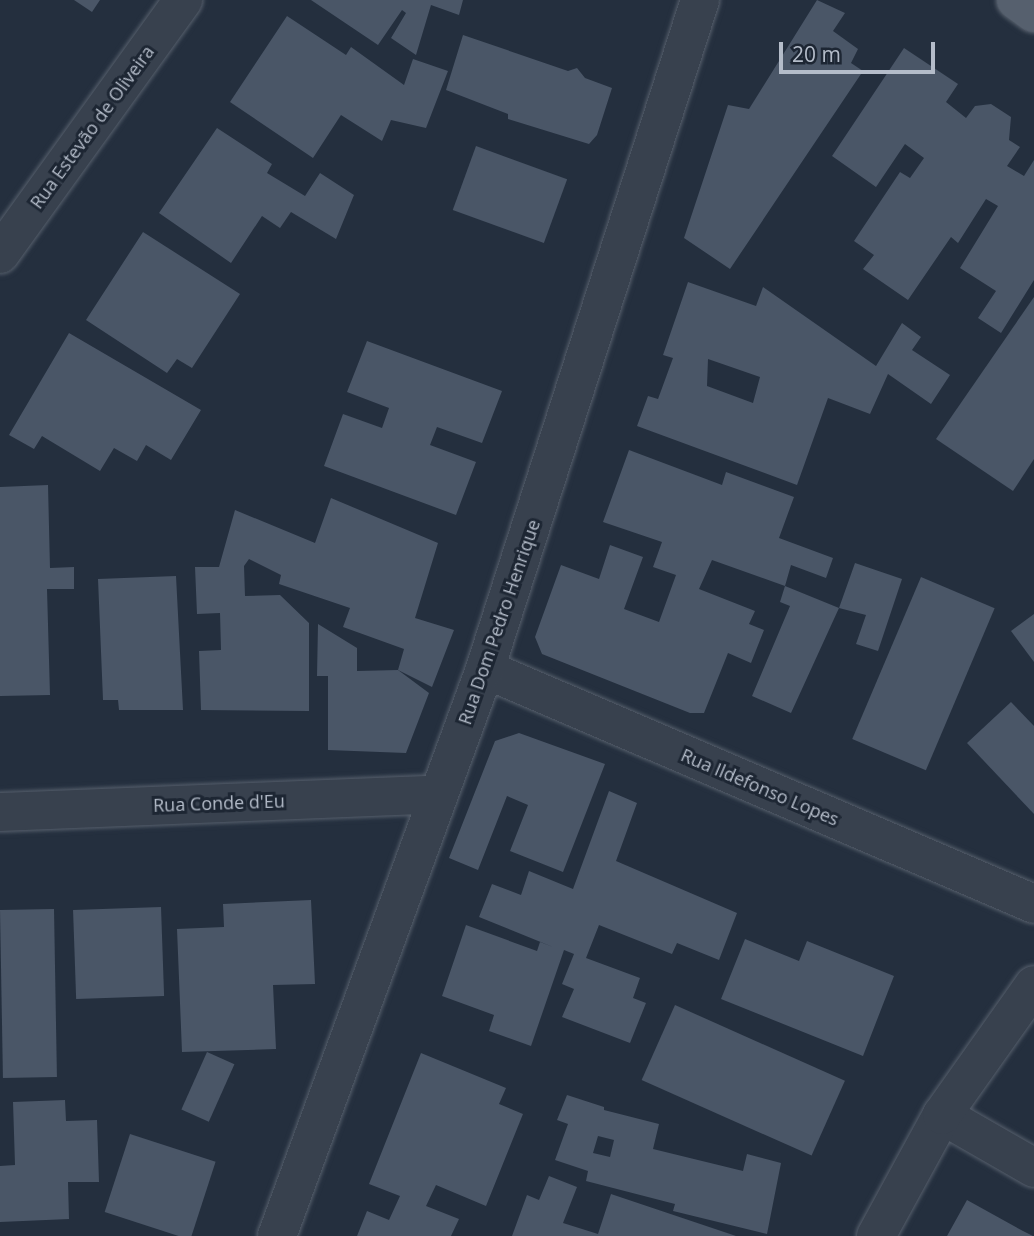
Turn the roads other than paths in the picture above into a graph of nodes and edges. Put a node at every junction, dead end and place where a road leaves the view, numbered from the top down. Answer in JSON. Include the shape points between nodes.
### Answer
{"nodes":[{"id":1,"x":183,"y":0,"type":"edge"},
{"id":2,"x":700,"y":0,"type":"edge"},
{"id":3,"x":1016,"y":0,"type":"edge"},
{"id":4,"x":1034,"y":13,"type":"edge"},
{"id":5,"x":0,"y":254,"type":"edge"},
{"id":6,"x":485,"y":669,"type":"junction"},
{"id":7,"x":439,"y":794,"type":"junction"},
{"id":8,"x":0,"y":812,"type":"edge"},
{"id":9,"x":1034,"y":904,"type":"edge"},
{"id":10,"x":1034,"y":985,"type":"edge"},
{"id":11,"x":942,"y":1115,"type":"junction"},
{"id":12,"x":1034,"y":1168,"type":"edge"},
{"id":13,"x":276,"y":1236,"type":"edge"},
{"id":14,"x":876,"y":1236,"type":"edge"}],
"edges":[{"from":1,"to":5,"type":"street","name":"Rua Estevão de Oliveira"},
{"from":2,"to":6,"type":"street","name":"Rua Dom Pedro Henrique"},
{"from":3,"to":4,"type":"main road"},
{"from":6,"to":7,"type":"street","name":"Rua Dom Pedro Henrique"},
{"from":6,"to":9,"type":"street","name":"Rua Ildefonso Lopes"},
{"from":7,"to":8,"type":"street","name":"Rua Conde d'Eu"},
{"from":7,"to":13,"type":"street","name":"Rua Dom Pedro Henrique"},
{"from":10,"to":11,"type":"street"},
{"from":11,"to":12,"type":"street"},
{"from":11,"to":14,"type":"street"}]}
